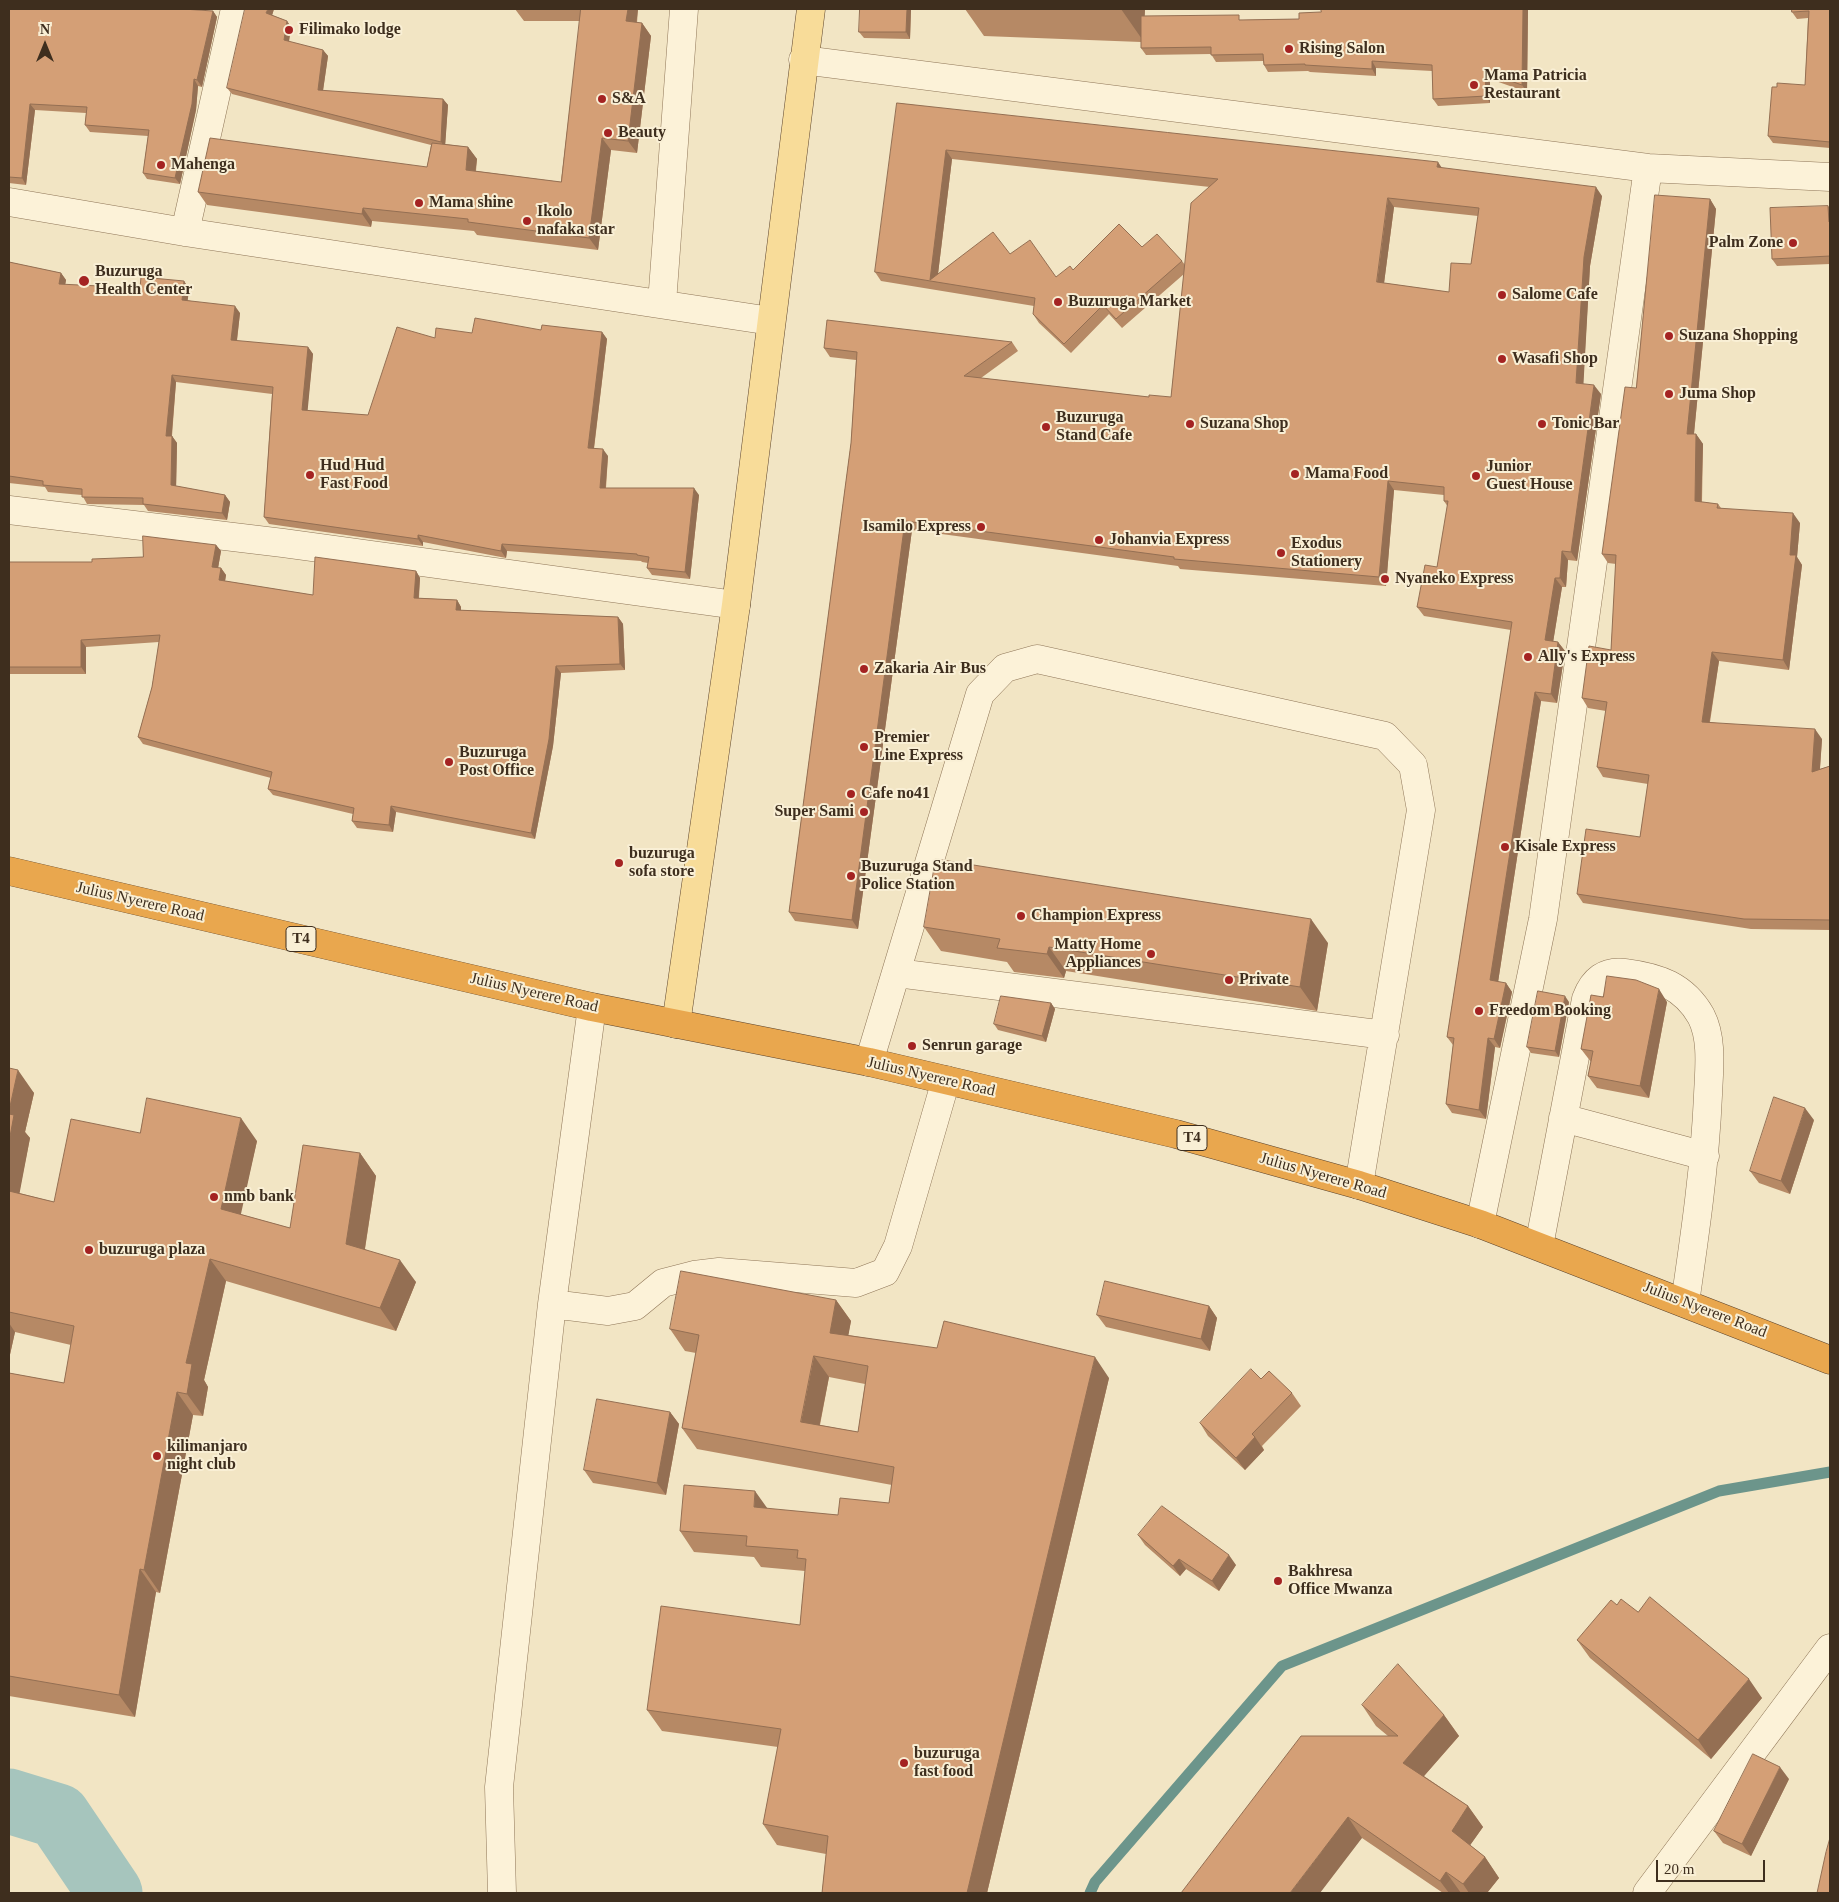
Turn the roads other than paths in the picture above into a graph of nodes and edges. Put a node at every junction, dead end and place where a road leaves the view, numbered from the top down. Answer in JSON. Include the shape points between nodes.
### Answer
{"nodes":[{"id":1,"x":235,"y":9,"type":"edge"},
{"id":2,"x":684,"y":9,"type":"edge"},
{"id":3,"x":811,"y":9,"type":"edge"},
{"id":4,"x":803,"y":60,"type":"junction"},
{"id":5,"x":1648,"y":168,"type":"junction"},
{"id":6,"x":1830,"y":177,"type":"edge"},
{"id":7,"x":9,"y":202,"type":"edge"},
{"id":8,"x":185,"y":232,"type":"junction"},
{"id":9,"x":662,"y":303,"type":"junction"},
{"id":10,"x":771,"y":321,"type":"junction"},
{"id":11,"x":9,"y":510,"type":"edge"},
{"id":12,"x":736,"y":605,"type":"junction"},
{"id":13,"x":9,"y":871,"type":"edge"},
{"id":14,"x":897,"y":973,"type":"junction"},
{"id":15,"x":592,"y":1007,"type":"junction"},
{"id":16,"x":676,"y":1024,"type":"junction"},
{"id":17,"x":1385,"y":1035,"type":"junction"},
{"id":18,"x":869,"y":1062,"type":"junction"},
{"id":19,"x":946,"y":1080,"type":"junction"},
{"id":20,"x":1563,"y":1118,"type":"junction"},
{"id":21,"x":1705,"y":1156,"type":"junction"},
{"id":22,"x":1360,"y":1185,"type":"junction"},
{"id":23,"x":1480,"y":1224,"type":"junction"},
{"id":24,"x":1538,"y":1246,"type":"junction"},
{"id":25,"x":1685,"y":1303,"type":"junction"},
{"id":26,"x":552,"y":1304,"type":"junction"},
{"id":27,"x":1830,"y":1360,"type":"edge"},
{"id":28,"x":1830,"y":1648,"type":"edge"},
{"id":29,"x":502,"y":1893,"type":"edge"},
{"id":30,"x":1647,"y":1893,"type":"edge"}],
"edges":[{"from":1,"to":8,"type":"street"},
{"from":2,"to":9,"type":"street"},
{"from":3,"to":4,"type":"main road"},
{"from":4,"to":5,"type":"street"},
{"from":4,"to":10,"type":"main road"},
{"from":5,"to":6,"type":"street"},
{"from":5,"to":23,"type":"street","via":[[1543,918]]},
{"from":7,"to":8,"type":"street"},
{"from":8,"to":9,"type":"street"},
{"from":9,"to":10,"type":"street"},
{"from":10,"to":12,"type":"main road"},
{"from":11,"to":12,"type":"street","via":[[283,543]]},
{"from":12,"to":16,"type":"main road"},
{"from":13,"to":15,"type":"highway","name":"Julius Nyerere Road","number":"T4"},
{"from":14,"to":17,"type":"street"},
{"from":14,"to":17,"type":"street","via":[[980,694],[1005,668],[1037,659],[1385,736],[1414,765],[1421,810]]},
{"from":14,"to":18,"type":"street"},
{"from":15,"to":16,"type":"highway","name":"Julius Nyerere Road","number":"T4"},
{"from":15,"to":26,"type":"street"},
{"from":16,"to":18,"type":"highway","name":"Julius Nyerere Road","number":"T4"},
{"from":17,"to":22,"type":"street"},
{"from":18,"to":19,"type":"highway","name":"Julius Nyerere Road","number":"T4"},
{"from":19,"to":22,"type":"highway","name":"Julius Nyerere Road","number":"T4","via":[[1176,1134]]},
{"from":19,"to":26,"type":"street","via":[[898,1246],[885,1272],[856,1283],[719,1272],[694,1274],[663,1283],[635,1306],[608,1311]]},
{"from":20,"to":21,"type":"street"},
{"from":20,"to":21,"type":"street","via":[[1591,986],[1600,976],[1618,972],[1651,976],[1675,986],[1702,1018],[1708,1040],[1709,1063]]},
{"from":20,"to":24,"type":"street"},
{"from":21,"to":25,"type":"street"},
{"from":22,"to":23,"type":"highway","name":"Julius Nyerere Road","number":"T4"},
{"from":23,"to":24,"type":"highway","name":"Julius Nyerere Road","number":"T4"},
{"from":24,"to":25,"type":"highway","name":"Julius Nyerere Road","number":"T4"},
{"from":25,"to":27,"type":"highway","name":"Julius Nyerere Road","number":"T4"},
{"from":26,"to":29,"type":"street","via":[[499,1788]]},
{"from":28,"to":30,"type":"street"}]}
